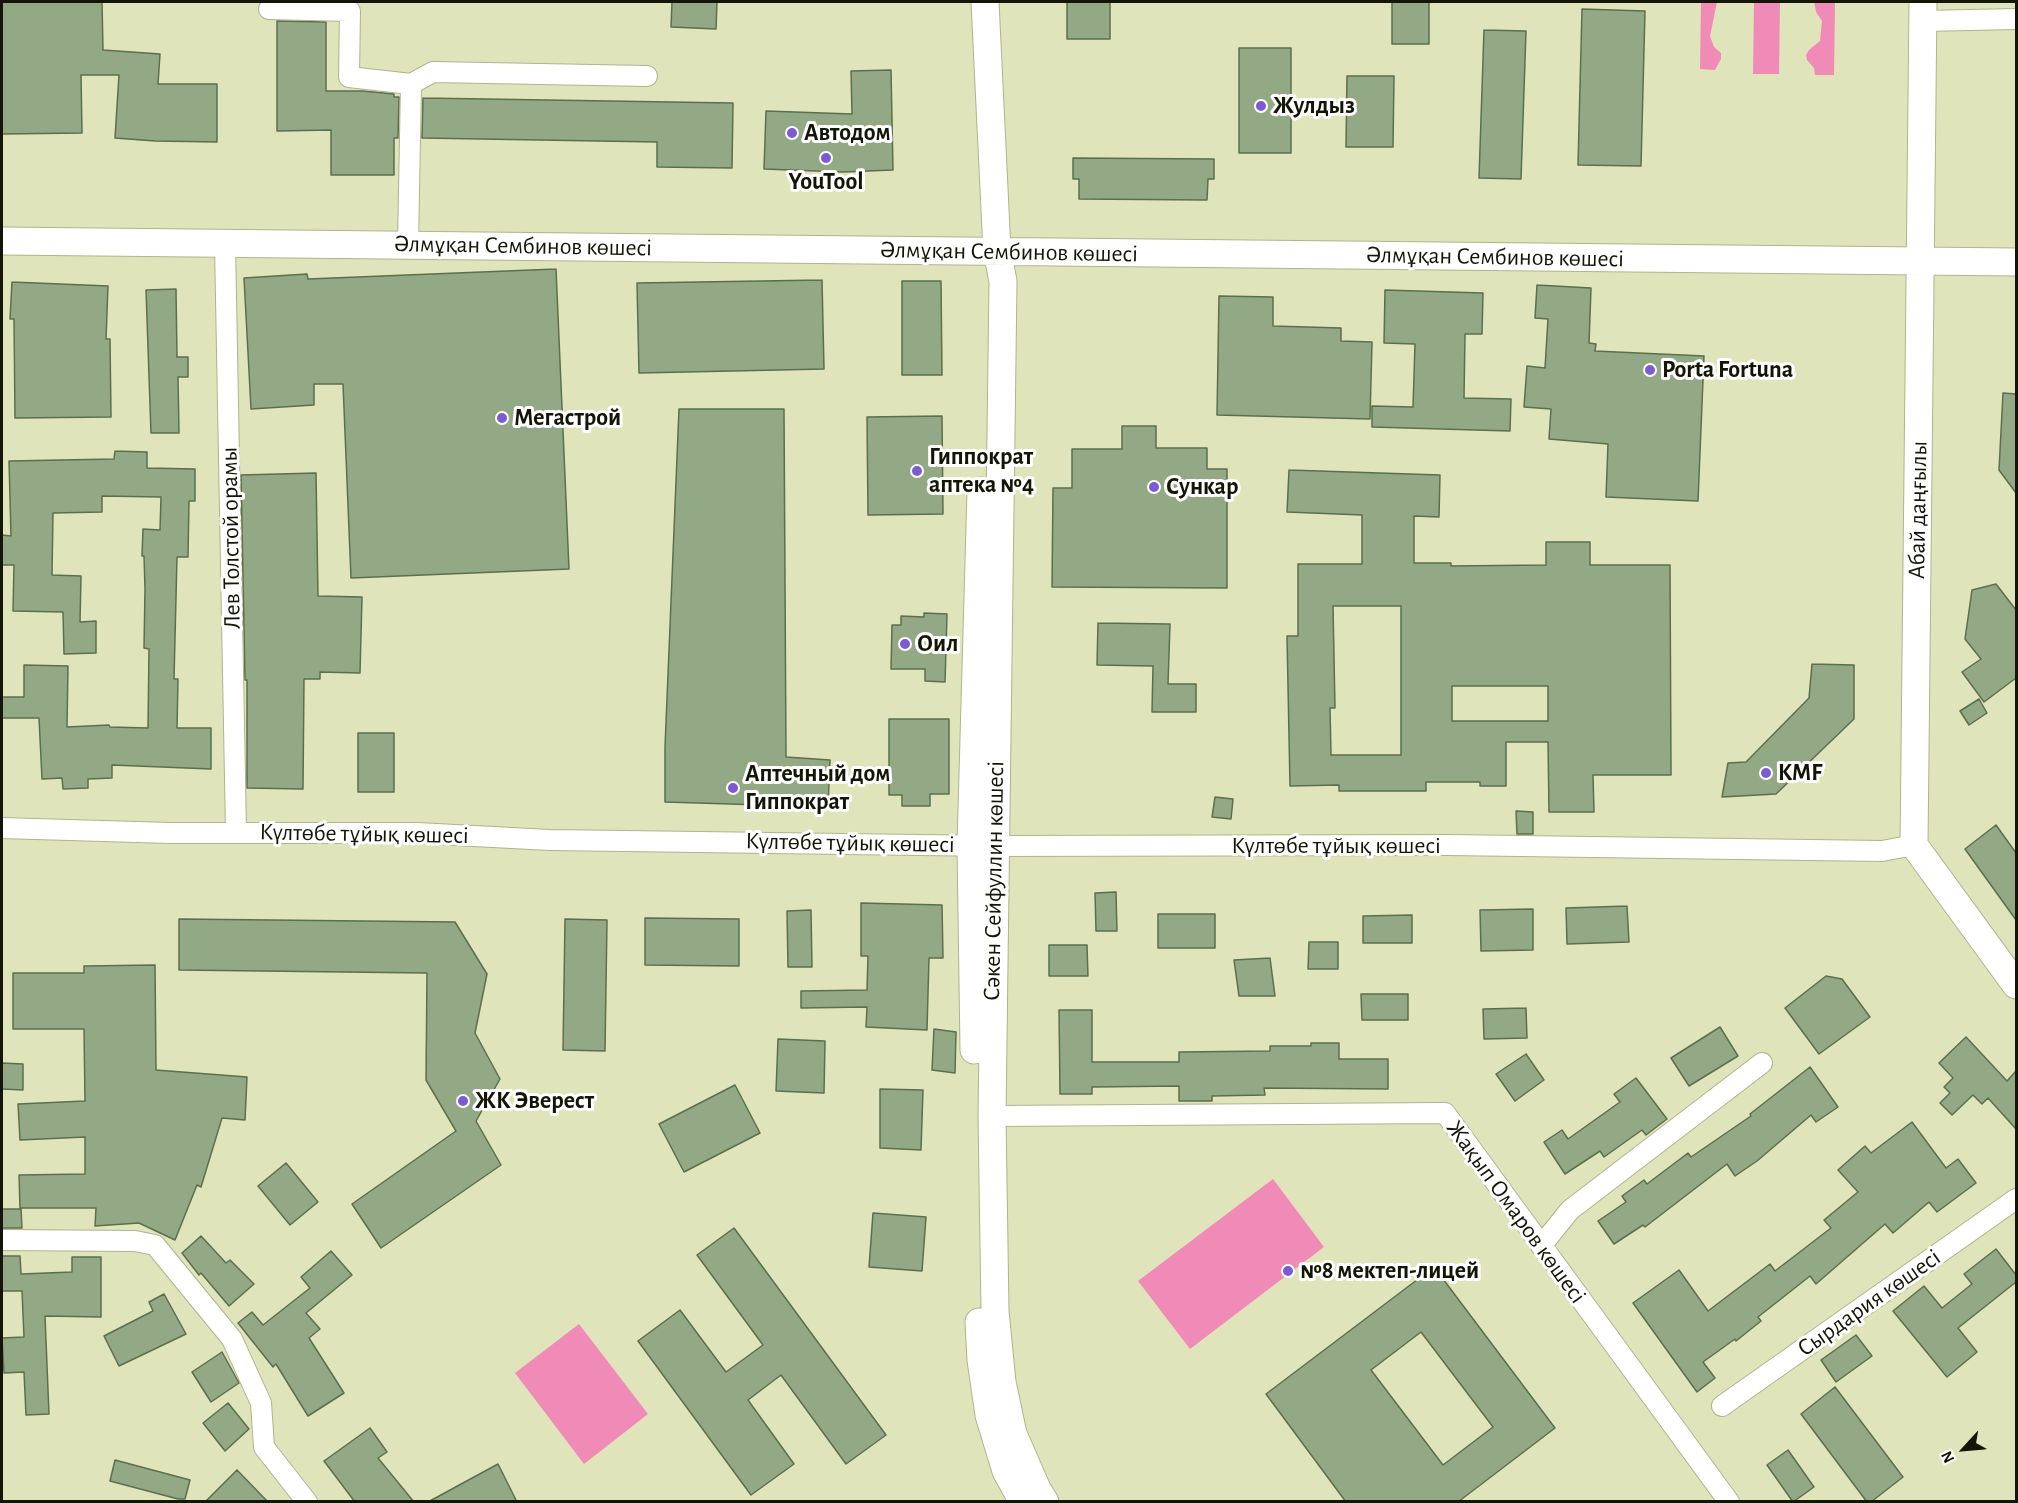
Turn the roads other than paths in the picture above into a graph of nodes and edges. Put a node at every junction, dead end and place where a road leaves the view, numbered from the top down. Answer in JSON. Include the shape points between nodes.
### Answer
{"nodes":[{"id":1,"x":985,"y":2,"type":"edge"},
{"id":2,"x":268,"y":9,"type":"dead end"},
{"id":3,"x":1923,"y":11,"type":"edge"},
{"id":4,"x":2016,"y":19,"type":"edge"},
{"id":5,"x":647,"y":76,"type":"dead end"},
{"id":6,"x":411,"y":84,"type":"junction"},
{"id":7,"x":2,"y":241,"type":"edge"},
{"id":8,"x":225,"y":244,"type":"junction"},
{"id":9,"x":408,"y":245,"type":"junction"},
{"id":10,"x":997,"y":251,"type":"junction"},
{"id":11,"x":1921,"y":261,"type":"junction"},
{"id":12,"x":2016,"y":262,"type":"edge"},
{"id":13,"x":2,"y":828,"type":"edge"},
{"id":14,"x":236,"y":832,"type":"junction"},
{"id":15,"x":1914,"y":845,"type":"junction"},
{"id":16,"x":982,"y":846,"type":"junction"},
{"id":17,"x":2016,"y":985,"type":"edge"},
{"id":18,"x":1762,"y":1063,"type":"dead end"},
{"id":19,"x":992,"y":1116,"type":"junction"},
{"id":20,"x":2016,"y":1199,"type":"edge"},
{"id":21,"x":2,"y":1240,"type":"edge"},
{"id":22,"x":1541,"y":1246,"type":"junction"},
{"id":23,"x":1722,"y":1406,"type":"dead end"},
{"id":24,"x":307,"y":1502,"type":"edge"},
{"id":25,"x":1023,"y":1502,"type":"edge"},
{"id":26,"x":1045,"y":1502,"type":"edge"},
{"id":27,"x":1729,"y":1502,"type":"edge"}],
"edges":[{"from":1,"to":10,"type":"street","name":"Сәкен Сейфуллин көшесі"},
{"from":2,"to":6,"type":"street","via":[[350,11],[349,77]]},
{"from":3,"to":4,"type":"street"},
{"from":3,"to":11,"type":"street","name":"Абай даңғылы"},
{"from":5,"to":6,"type":"street","via":[[433,72]]},
{"from":6,"to":9,"type":"street"},
{"from":7,"to":8,"type":"street","name":"Әлмұқан Сембинов көшесі"},
{"from":8,"to":9,"type":"street","name":"Әлмұқан Сембинов көшесі"},
{"from":8,"to":14,"type":"street","name":"Лев Толстой орамы"},
{"from":9,"to":10,"type":"street","name":"Әлмұқан Сембинов көшесі"},
{"from":10,"to":11,"type":"street","name":"Әлмұқан Сембинов көшесі"},
{"from":10,"to":16,"type":"street","name":"Сәкен Сейфуллин көшесі","via":[[1003,281]]},
{"from":11,"to":12,"type":"street","name":"Әлмұқан Сембинов көшесі"},
{"from":11,"to":15,"type":"street","name":"Абай даңғылы"},
{"from":13,"to":14,"type":"street","name":"Күлтөбе тұйық көшесі"},
{"from":14,"to":16,"type":"street","name":"Күлтөбе тұйық көшесі"},
{"from":15,"to":16,"type":"street","name":"Күлтөбе тұйық көшесі","via":[[1882,851],[1448,845]]},
{"from":15,"to":17,"type":"street"},
{"from":16,"to":19,"type":"street","name":"Сәкен Сейфуллин көшесі"},
{"from":16,"to":25,"type":"street","name":"Сәкен Сейфуллин көшесі","via":[[981,1360],[989,1415],[1006,1471]]},
{"from":18,"to":22,"type":"street","via":[[1570,1210]]},
{"from":19,"to":22,"type":"street","name":"Жақып Омаров көшесі","via":[[1445,1113]]},
{"from":19,"to":26,"type":"street","name":"Сәкен Сейфуллин көшесі","via":[[995,1311],[1002,1382],[1013,1434]]},
{"from":20,"to":23,"type":"street","name":"Сырдария көшесі"},
{"from":21,"to":24,"type":"street","via":[[135,1241],[155,1245],[232,1339],[261,1403],[264,1447]]},
{"from":22,"to":27,"type":"street","name":"Жақып Омаров көшесі"}]}
